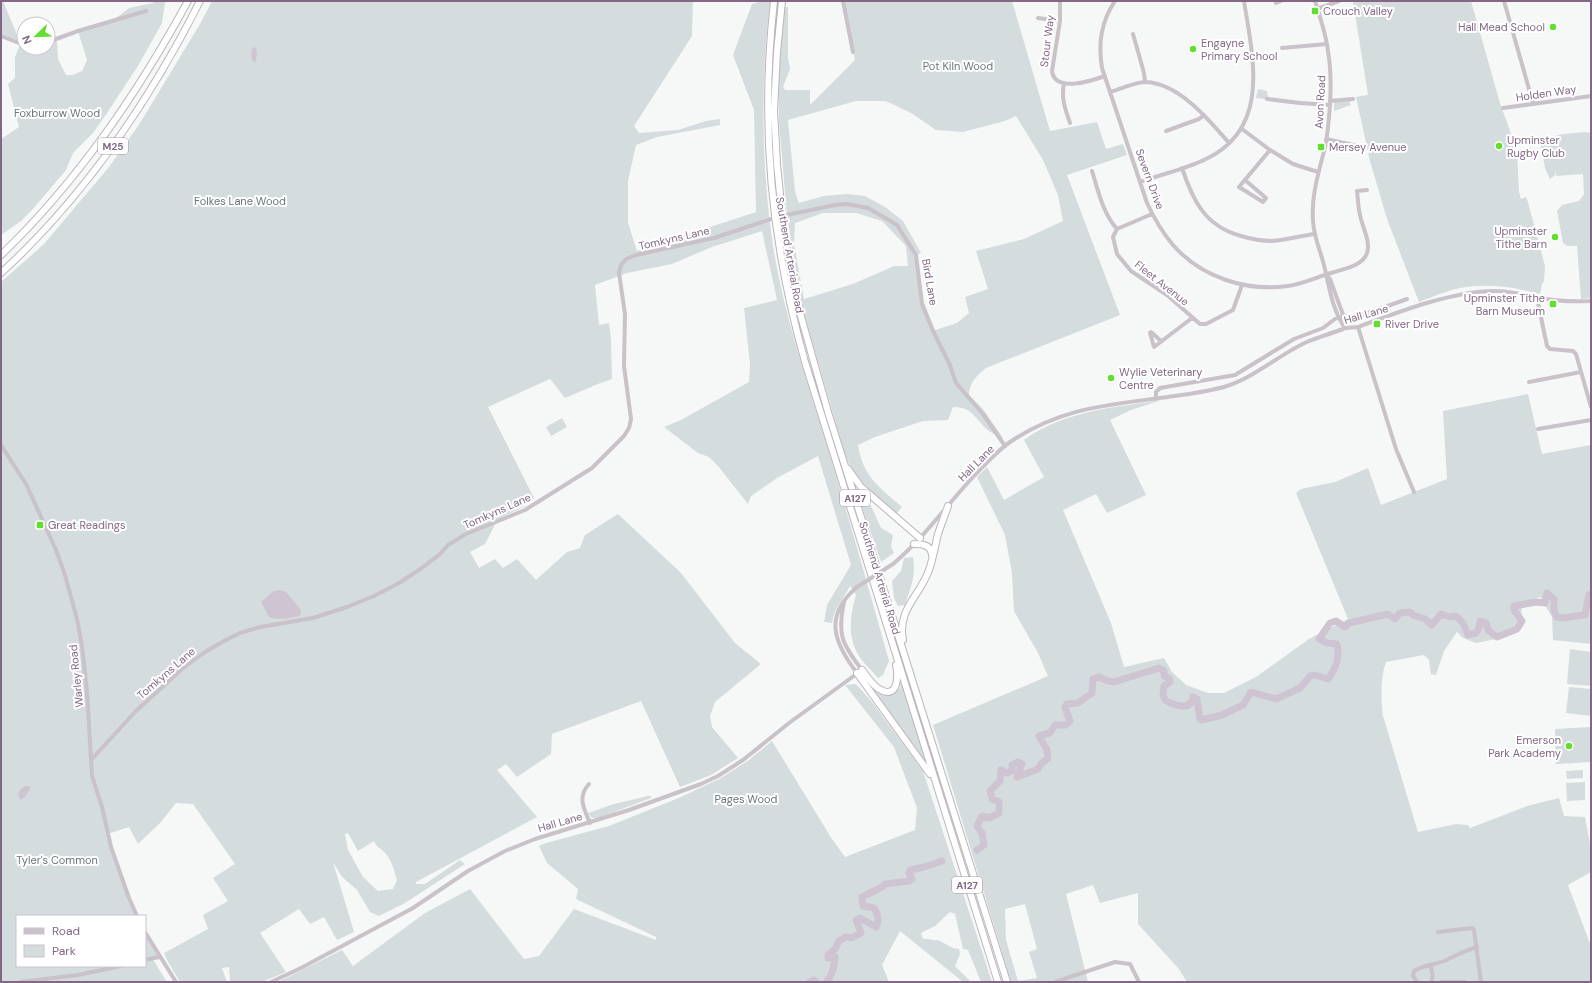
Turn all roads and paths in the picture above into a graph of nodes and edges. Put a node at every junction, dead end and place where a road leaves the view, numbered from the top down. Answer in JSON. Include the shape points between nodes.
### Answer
{"nodes":[{"id":1,"x":188,"y":1,"type":"edge"},
{"id":2,"x":200,"y":1,"type":"edge"},
{"id":3,"x":774,"y":1,"type":"edge"},
{"id":4,"x":782,"y":1,"type":"edge"},
{"id":5,"x":843,"y":1,"type":"edge"},
{"id":6,"x":1060,"y":1,"type":"edge"},
{"id":7,"x":1115,"y":1,"type":"edge"},
{"id":8,"x":1244,"y":1,"type":"edge"},
{"id":9,"x":1281,"y":1,"type":"edge"},
{"id":10,"x":1315,"y":1,"type":"edge"},
{"id":11,"x":1339,"y":1,"type":"edge"},
{"id":12,"x":1504,"y":1,"type":"edge"},
{"id":13,"x":1276,"y":2,"type":"dead end"},
{"id":14,"x":1317,"y":9,"type":"junction"},
{"id":15,"x":146,"y":11,"type":"dead end"},
{"id":16,"x":1038,"y":18,"type":"dead end"},
{"id":17,"x":1060,"y":21,"type":"junction"},
{"id":18,"x":1133,"y":34,"type":"dead end"},
{"id":19,"x":1,"y":36,"type":"edge"},
{"id":20,"x":56,"y":39,"type":"edge"},
{"id":21,"x":16,"y":42,"type":"edge"},
{"id":22,"x":1327,"y":44,"type":"junction"},
{"id":23,"x":1282,"y":48,"type":"dead end"},
{"id":24,"x":853,"y":52,"type":"dead end"},
{"id":25,"x":1105,"y":76,"type":"junction"},
{"id":26,"x":1145,"y":82,"type":"junction"},
{"id":27,"x":1064,"y":83,"type":"junction"},
{"id":28,"x":1110,"y":92,"type":"junction"},
{"id":29,"x":1591,"y":96,"type":"edge"},
{"id":30,"x":1268,"y":99,"type":"dead end"},
{"id":31,"x":1353,"y":100,"type":"dead end"},
{"id":32,"x":1330,"y":103,"type":"junction"},
{"id":33,"x":1534,"y":103,"type":"junction"},
{"id":34,"x":1503,"y":108,"type":"dead end"},
{"id":35,"x":1204,"y":114,"type":"junction"},
{"id":36,"x":1070,"y":123,"type":"dead end"},
{"id":37,"x":1242,"y":129,"type":"junction"},
{"id":38,"x":1166,"y":131,"type":"dead end"},
{"id":39,"x":1326,"y":139,"type":"junction"},
{"id":40,"x":1230,"y":143,"type":"junction"},
{"id":41,"x":1362,"y":147,"type":"dead end"},
{"id":42,"x":1270,"y":150,"type":"junction"},
{"id":43,"x":1182,"y":168,"type":"junction"},
{"id":44,"x":1092,"y":171,"type":"dead end"},
{"id":45,"x":1318,"y":172,"type":"junction"},
{"id":46,"x":1245,"y":180,"type":"junction"},
{"id":47,"x":1140,"y":182,"type":"junction"},
{"id":48,"x":1367,"y":190,"type":"dead end"},
{"id":49,"x":1152,"y":214,"type":"junction"},
{"id":50,"x":782,"y":216,"type":"junction"},
{"id":51,"x":774,"y":218,"type":"junction"},
{"id":52,"x":1117,"y":229,"type":"junction"},
{"id":53,"x":1314,"y":234,"type":"junction"},
{"id":54,"x":1,"y":255,"type":"edge"},
{"id":55,"x":1,"y":273,"type":"edge"},
{"id":56,"x":1326,"y":274,"type":"junction"},
{"id":57,"x":1242,"y":285,"type":"junction"},
{"id":58,"x":1537,"y":298,"type":"junction"},
{"id":59,"x":1407,"y":299,"type":"dead end"},
{"id":60,"x":1591,"y":301,"type":"edge"},
{"id":61,"x":1341,"y":317,"type":"junction"},
{"id":62,"x":1192,"y":318,"type":"junction"},
{"id":63,"x":1358,"y":327,"type":"junction"},
{"id":64,"x":1345,"y":328,"type":"junction"},
{"id":65,"x":1161,"y":342,"type":"dead end"},
{"id":66,"x":1581,"y":372,"type":"junction"},
{"id":67,"x":1529,"y":382,"type":"dead end"},
{"id":68,"x":1156,"y":399,"type":"junction"},
{"id":69,"x":1591,"y":407,"type":"edge"},
{"id":70,"x":1591,"y":420,"type":"edge"},
{"id":71,"x":1538,"y":429,"type":"dead end"},
{"id":72,"x":1,"y":445,"type":"edge"},
{"id":73,"x":1005,"y":446,"type":"junction"},
{"id":74,"x":844,"y":461,"type":"junction"},
{"id":75,"x":1414,"y":492,"type":"dead end"},
{"id":76,"x":948,"y":506,"type":"junction"},
{"id":77,"x":920,"y":538,"type":"junction"},
{"id":78,"x":914,"y":544,"type":"junction"},
{"id":79,"x":932,"y":560,"type":"junction"},
{"id":80,"x":844,"y":602,"type":"junction"},
{"id":81,"x":886,"y":622,"type":"junction"},
{"id":82,"x":906,"y":662,"type":"junction"},
{"id":83,"x":850,"y":664,"type":"junction"},
{"id":84,"x":860,"y":671,"type":"junction"},
{"id":85,"x":850,"y":679,"type":"junction"},
{"id":86,"x":90,"y":760,"type":"junction"},
{"id":87,"x":589,"y":784,"type":"dead end"},
{"id":88,"x":937,"y":788,"type":"junction"},
{"id":89,"x":590,"y":823,"type":"junction"},
{"id":90,"x":137,"y":915,"type":"edge"},
{"id":91,"x":1438,"y":932,"type":"dead end"},
{"id":92,"x":146,"y":934,"type":"edge"},
{"id":93,"x":1477,"y":947,"type":"junction"},
{"id":94,"x":159,"y":957,"type":"junction"},
{"id":95,"x":146,"y":960,"type":"edge"},
{"id":96,"x":1430,"y":965,"type":"junction"},
{"id":97,"x":116,"y":967,"type":"edge"},
{"id":98,"x":20,"y":982,"type":"edge"},
{"id":99,"x":176,"y":982,"type":"edge"},
{"id":100,"x":272,"y":982,"type":"edge"},
{"id":101,"x":998,"y":982,"type":"edge"},
{"id":102,"x":1007,"y":982,"type":"edge"},
{"id":103,"x":1055,"y":982,"type":"edge"},
{"id":104,"x":1139,"y":982,"type":"edge"},
{"id":105,"x":1417,"y":982,"type":"edge"},
{"id":106,"x":1431,"y":982,"type":"edge"},
{"id":107,"x":1441,"y":982,"type":"edge"},
{"id":108,"x":1465,"y":982,"type":"edge"},
{"id":109,"x":1481,"y":982,"type":"edge"}],
"edges":[{"from":1,"to":54,"type":"highway","number":"M25","via":[[136,91],[100,143],[48,206]]},
{"from":2,"to":55,"type":"highway","number":"M25","via":[[155,81],[107,154],[54,220]]},
{"from":3,"to":51,"type":"highway","name":"Southend Arterial Road","number":"A127","via":[[769,50],[767,129]]},
{"from":4,"to":50,"type":"highway","name":"Southend Arterial Road","number":"A127","via":[[774,111]]},
{"from":5,"to":24,"type":"street"},
{"from":6,"to":17,"type":"street","name":"Stour Way"},
{"from":7,"to":25,"type":"street","name":"Severn Drive","via":[[1101,35],[1100,50]]},
{"from":8,"to":37,"type":"street","via":[[1254,80],[1250,106]]},
{"from":9,"to":13,"type":"street"},
{"from":10,"to":14,"type":"street","name":"Avon Road"},
{"from":11,"to":14,"type":"street"},
{"from":12,"to":33,"type":"street"},
{"from":14,"to":22,"type":"street","name":"Avon Road"},
{"from":15,"to":20,"type":"street"},
{"from":16,"to":17,"type":"street"},
{"from":17,"to":27,"type":"street","name":"Stour Way","via":[[1052,71],[1056,81]]},
{"from":18,"to":26,"type":"street"},
{"from":19,"to":21,"type":"street"},
{"from":22,"to":23,"type":"street"},
{"from":22,"to":32,"type":"street","name":"Avon Road","via":[[1330,63]]},
{"from":25,"to":27,"type":"street","via":[[1080,83]]},
{"from":25,"to":28,"type":"street","name":"Severn Drive"},
{"from":26,"to":28,"type":"street"},
{"from":26,"to":35,"type":"street","via":[[1175,92]]},
{"from":27,"to":36,"type":"street","via":[[1062,97]]},
{"from":28,"to":47,"type":"street","name":"Severn Drive"},
{"from":29,"to":33,"type":"street","name":"Holden Way"},
{"from":30,"to":32,"type":"street"},
{"from":31,"to":32,"type":"street"},
{"from":32,"to":39,"type":"street","name":"Avon Road"},
{"from":33,"to":34,"type":"street","name":"Holden Way"},
{"from":35,"to":38,"type":"street","via":[[1199,119]]},
{"from":35,"to":40,"type":"street"},
{"from":37,"to":40,"type":"street"},
{"from":37,"to":42,"type":"street"},
{"from":39,"to":41,"type":"street"},
{"from":39,"to":45,"type":"street","name":"Avon Road"},
{"from":40,"to":43,"type":"street","via":[[1211,156]]},
{"from":42,"to":45,"type":"street","via":[[1293,164]]},
{"from":42,"to":46,"type":"street"},
{"from":43,"to":47,"type":"street"},
{"from":43,"to":53,"type":"street","via":[[1189,189],[1198,204],[1212,222],[1223,229],[1244,237],[1270,241]]},
{"from":44,"to":52,"type":"street","via":[[1106,212]]},
{"from":45,"to":53,"type":"street","name":"Avon Road","via":[[1312,205]]},
{"from":46,"to":46,"type":"street","via":[[1239,187],[1263,202],[1266,198]]},
{"from":47,"to":49,"type":"street","name":"Severn Drive"},
{"from":48,"to":56,"type":"street","name":"Severn Drive","via":[[1357,191],[1360,216],[1368,243],[1366,257],[1360,263]]},
{"from":49,"to":52,"type":"street"},
{"from":49,"to":57,"type":"street","name":"Severn Drive","via":[[1167,238],[1184,256],[1210,273]]},
{"from":50,"to":73,"type":"street","name":"Bird Lane","via":[[848,204],[868,208],[897,225],[916,255],[922,304],[956,383],[983,414]]},
{"from":50,"to":74,"type":"highway","name":"Southend Arterial Road","number":"A127","via":[[800,313]]},
{"from":51,"to":81,"type":"highway","name":"Southend Arterial Road","number":"A127","via":[[788,296],[801,348]]},
{"from":51,"to":86,"type":"street","name":"Tomkyns Lane","via":[[714,238],[626,259],[619,273],[625,314],[624,366],[631,419],[624,436],[592,468],[525,510],[466,534],[448,545],[422,568],[374,596],[313,618],[240,633],[205,652],[171,678]]},
{"from":52,"to":62,"type":"street","name":"Fleet Avenue","via":[[1114,237],[1115,247],[1125,266],[1167,295]]},
{"from":53,"to":56,"type":"street","name":"Avon Road"},
{"from":56,"to":57,"type":"street","name":"Severn Drive","via":[[1289,286],[1267,288]]},
{"from":56,"to":61,"type":"street","name":"Avon Road","via":[[1330,279]]},
{"from":57,"to":62,"type":"street","name":"Fleet Avenue","via":[[1235,306],[1229,313],[1203,324]]},
{"from":58,"to":60,"type":"street","name":"Hall Lane"},
{"from":58,"to":63,"type":"street","name":"Hall Lane","via":[[1499,291],[1480,291],[1426,304]]},
{"from":58,"to":66,"type":"street","via":[[1547,346],[1550,349],[1574,351]]},
{"from":59,"to":61,"type":"street","name":"Hall Lane","via":[[1360,316]]},
{"from":61,"to":64,"type":"street","name":"Avon Road","via":[[1346,323]]},
{"from":61,"to":68,"type":"street","name":"Hall Lane","via":[[1323,328],[1294,339],[1235,375],[1160,388],[1156,392]]},
{"from":62,"to":65,"type":"street"},
{"from":63,"to":64,"type":"street","name":"Hall Lane"},
{"from":63,"to":75,"type":"street","via":[[1396,449]]},
{"from":64,"to":68,"type":"street","name":"Hall Lane","via":[[1309,341],[1228,386],[1208,392]]},
{"from":66,"to":67,"type":"street"},
{"from":66,"to":69,"type":"street"},
{"from":68,"to":73,"type":"street","name":"Hall Lane","via":[[1102,406],[1062,415],[1036,426]]},
{"from":70,"to":71,"type":"street"},
{"from":72,"to":86,"type":"street","name":"Warley Road","via":[[26,484],[56,550],[77,619],[88,697]]},
{"from":73,"to":76,"type":"street","name":"Hall Lane","via":[[986,462]]},
{"from":74,"to":77,"type":"highway","number":"A127","via":[[861,487]]},
{"from":74,"to":82,"type":"highway","name":"Southend Arterial Road","number":"A127"},
{"from":76,"to":77,"type":"street","name":"Hall Lane"},
{"from":76,"to":79,"type":"highway","number":"A127"},
{"from":77,"to":78,"type":"street","name":"Hall Lane"},
{"from":78,"to":79,"type":"highway","via":[[929,547]]},
{"from":78,"to":80,"type":"street","name":"Hall Lane","bridge":true,"via":[[893,564],[857,587]]},
{"from":79,"to":82,"type":"highway","number":"A127","via":[[925,581],[902,619],[901,630]]},
{"from":80,"to":83,"type":"street","name":"Hall Lane","via":[[839,609],[836,632],[839,646]]},
{"from":80,"to":84,"type":"street","via":[[842,639]]},
{"from":81,"to":84,"type":"highway","via":[[898,678],[895,687],[890,691],[881,690]]},
{"from":81,"to":88,"type":"highway","name":"Southend Arterial Road","number":"A127"},
{"from":82,"to":102,"type":"highway","name":"Southend Arterial Road","number":"A127"},
{"from":83,"to":84,"type":"street","name":"Hall Lane"},
{"from":83,"to":85,"type":"street"},
{"from":84,"to":85,"type":"street","name":"Hall Lane"},
{"from":84,"to":88,"type":"highway","via":[[922,760]]},
{"from":85,"to":89,"type":"street","name":"Hall Lane","via":[[726,772],[701,784]]},
{"from":86,"to":90,"type":"street","name":"Warley Road","via":[[111,846]]},
{"from":87,"to":89,"type":"street","via":[[582,797],[583,808]]},
{"from":88,"to":101,"type":"highway","name":"Southend Arterial Road","number":"A127"},
{"from":89,"to":100,"type":"street","name":"Hall Lane","via":[[535,839],[505,851],[468,871],[412,908]]},
{"from":91,"to":93,"type":"street","via":[[1472,928]]},
{"from":92,"to":94,"type":"street"},
{"from":93,"to":96,"type":"street"},
{"from":93,"to":109,"type":"street"},
{"from":94,"to":95,"type":"street"},
{"from":94,"to":99,"type":"street"},
{"from":96,"to":105,"type":"street","via":[[1414,971],[1413,976]]},
{"from":96,"to":106,"type":"street"},
{"from":97,"to":98,"type":"street","via":[[78,975]]},
{"from":103,"to":104,"type":"street","via":[[1115,962],[1130,964]]},
{"from":107,"to":108,"type":"street"}]}
